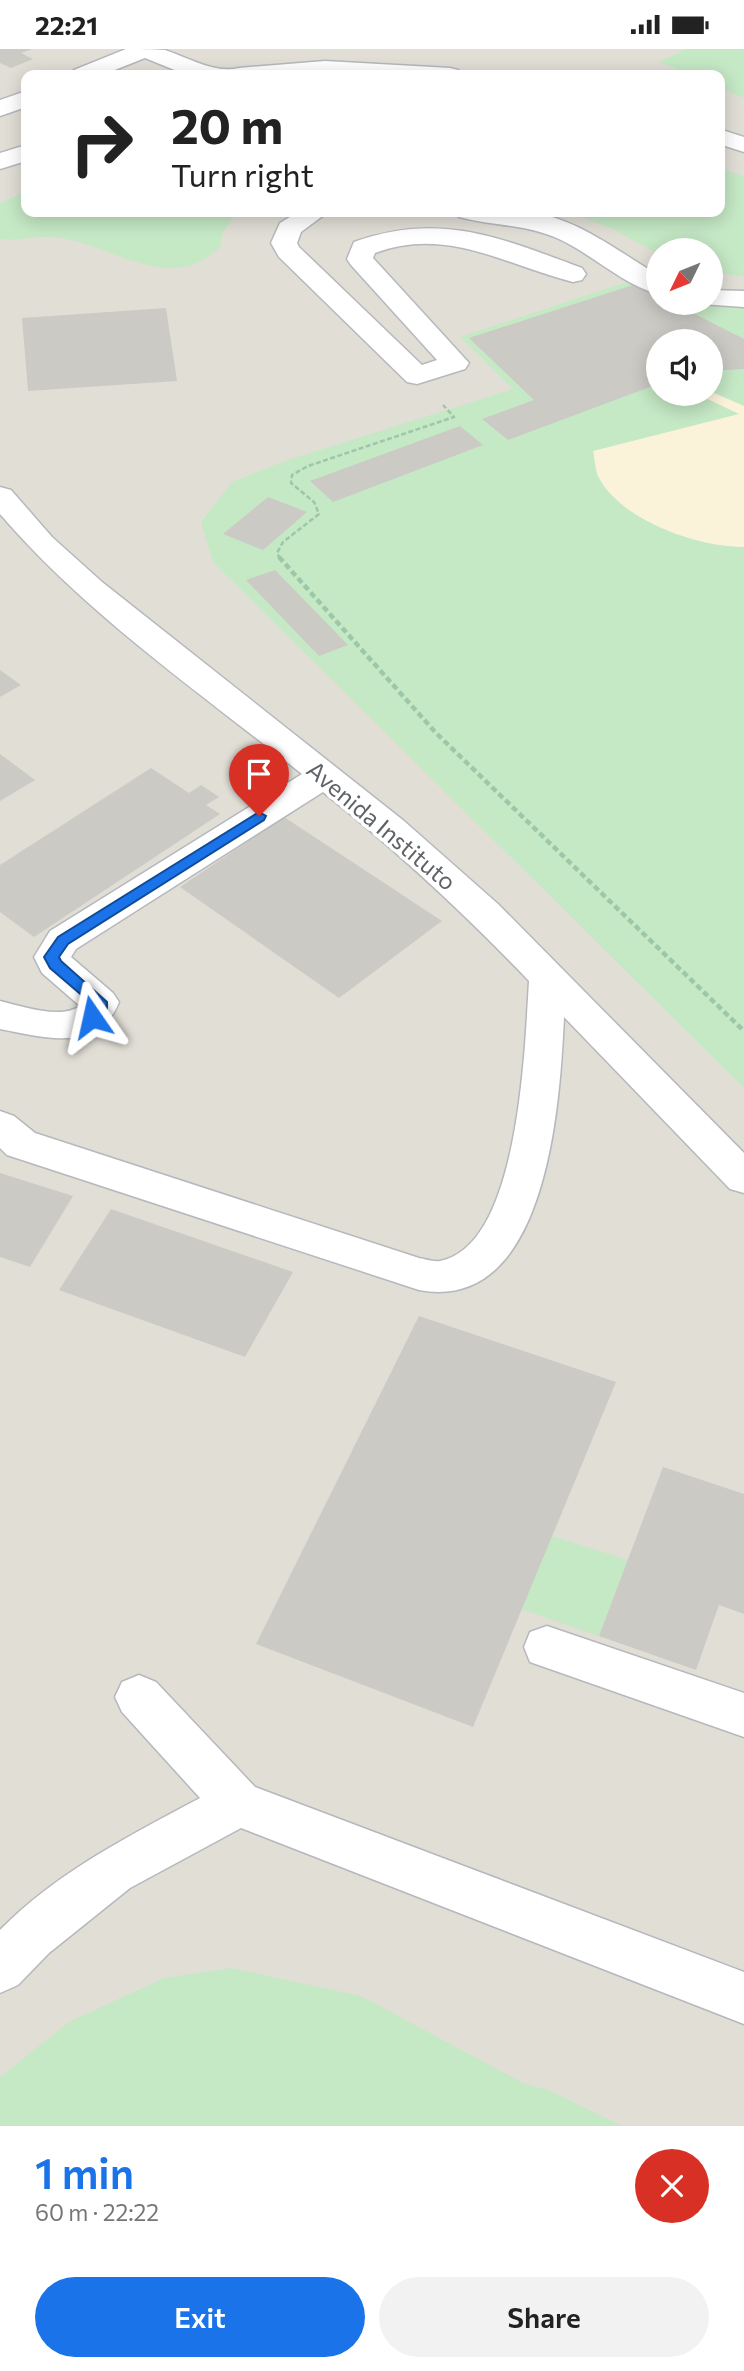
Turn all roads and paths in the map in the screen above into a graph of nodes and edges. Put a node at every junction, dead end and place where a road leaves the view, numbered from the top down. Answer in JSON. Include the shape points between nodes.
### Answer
{"nodes":[{"id":1,"x":146,"y":49,"type":"edge"},
{"id":2,"x":94,"y":70,"type":"edge"},
{"id":3,"x":196,"y":70,"type":"edge"},
{"id":4,"x":300,"y":70,"type":"edge"},
{"id":5,"x":361,"y":70,"type":"edge"},
{"id":6,"x":21,"y":100,"type":"edge"},
{"id":7,"x":0,"y":109,"type":"edge"},
{"id":8,"x":725,"y":138,"type":"edge"},
{"id":9,"x":744,"y":145,"type":"edge"},
{"id":10,"x":21,"y":154,"type":"edge"},
{"id":11,"x":0,"y":162,"type":"edge"},
{"id":12,"x":307,"y":217,"type":"edge"},
{"id":13,"x":511,"y":217,"type":"edge"},
{"id":14,"x":573,"y":274,"type":"dead end"},
{"id":15,"x":646,"y":279,"type":"edge"},
{"id":16,"x":723,"y":298,"type":"edge"},
{"id":17,"x":744,"y":299,"type":"edge"},
{"id":18,"x":417,"y":376,"type":"junction"},
{"id":19,"x":0,"y":496,"type":"edge"},
{"id":20,"x":325,"y":775,"type":"junction"},
{"id":21,"x":548,"y":977,"type":"junction"},
{"id":22,"x":0,"y":1016,"type":"edge"},
{"id":23,"x":744,"y":1031,"type":"edge"},
{"id":24,"x":0,"y":1126,"type":"edge"},
{"id":25,"x":744,"y":1178,"type":"edge"},
{"id":26,"x":547,"y":1647,"type":"dead end"},
{"id":27,"x":139,"y":1697,"type":"dead end"},
{"id":28,"x":744,"y":1715,"type":"edge"},
{"id":29,"x":238,"y":1804,"type":"junction"},
{"id":30,"x":0,"y":1967,"type":"edge"},
{"id":31,"x":744,"y":1998,"type":"edge"}],
"edges":[{"from":1,"to":2,"type":"lane"},
{"from":1,"to":3,"type":"lane"},
{"from":4,"to":5,"type":"lane"},
{"from":6,"to":7,"type":"lane"},
{"from":8,"to":9,"type":"lane"},
{"from":10,"to":11,"type":"lane"},
{"from":12,"to":18,"type":"lane","via":[[289,228],[284,243],[288,251]]},
{"from":13,"to":15,"type":"lane","via":[[552,226]]},
{"from":14,"to":18,"type":"lane","via":[[460,237],[416,232],[383,238],[363,248],[360,259],[455,363]]},
{"from":16,"to":17,"type":"lane"},
{"from":18,"to":23,"type":"path","via":[[454,417],[292,475],[291,483],[314,502],[319,514],[283,542],[277,553],[282,564],[436,733]]},
{"from":19,"to":20,"type":"lane","name":"Avenida Instituto","via":[[41,543],[91,589]]},
{"from":20,"to":21,"type":"lane","name":"Avenida Instituto","via":[[485,913]]},
{"from":20,"to":22,"type":"lane","via":[[63,940],[52,957],[100,1002],[92,1017],[65,1026]]},
{"from":21,"to":24,"type":"lane","via":[[537,1128],[524,1180],[506,1225],[488,1252],[465,1271],[443,1278],[21,1144]]},
{"from":21,"to":25,"type":"lane","name":"Avenida Instituto"},
{"from":26,"to":28,"type":"lane"},
{"from":27,"to":29,"type":"lane"},
{"from":29,"to":30,"type":"lane","via":[[112,1871],[31,1935]]},
{"from":29,"to":31,"type":"lane"}]}
